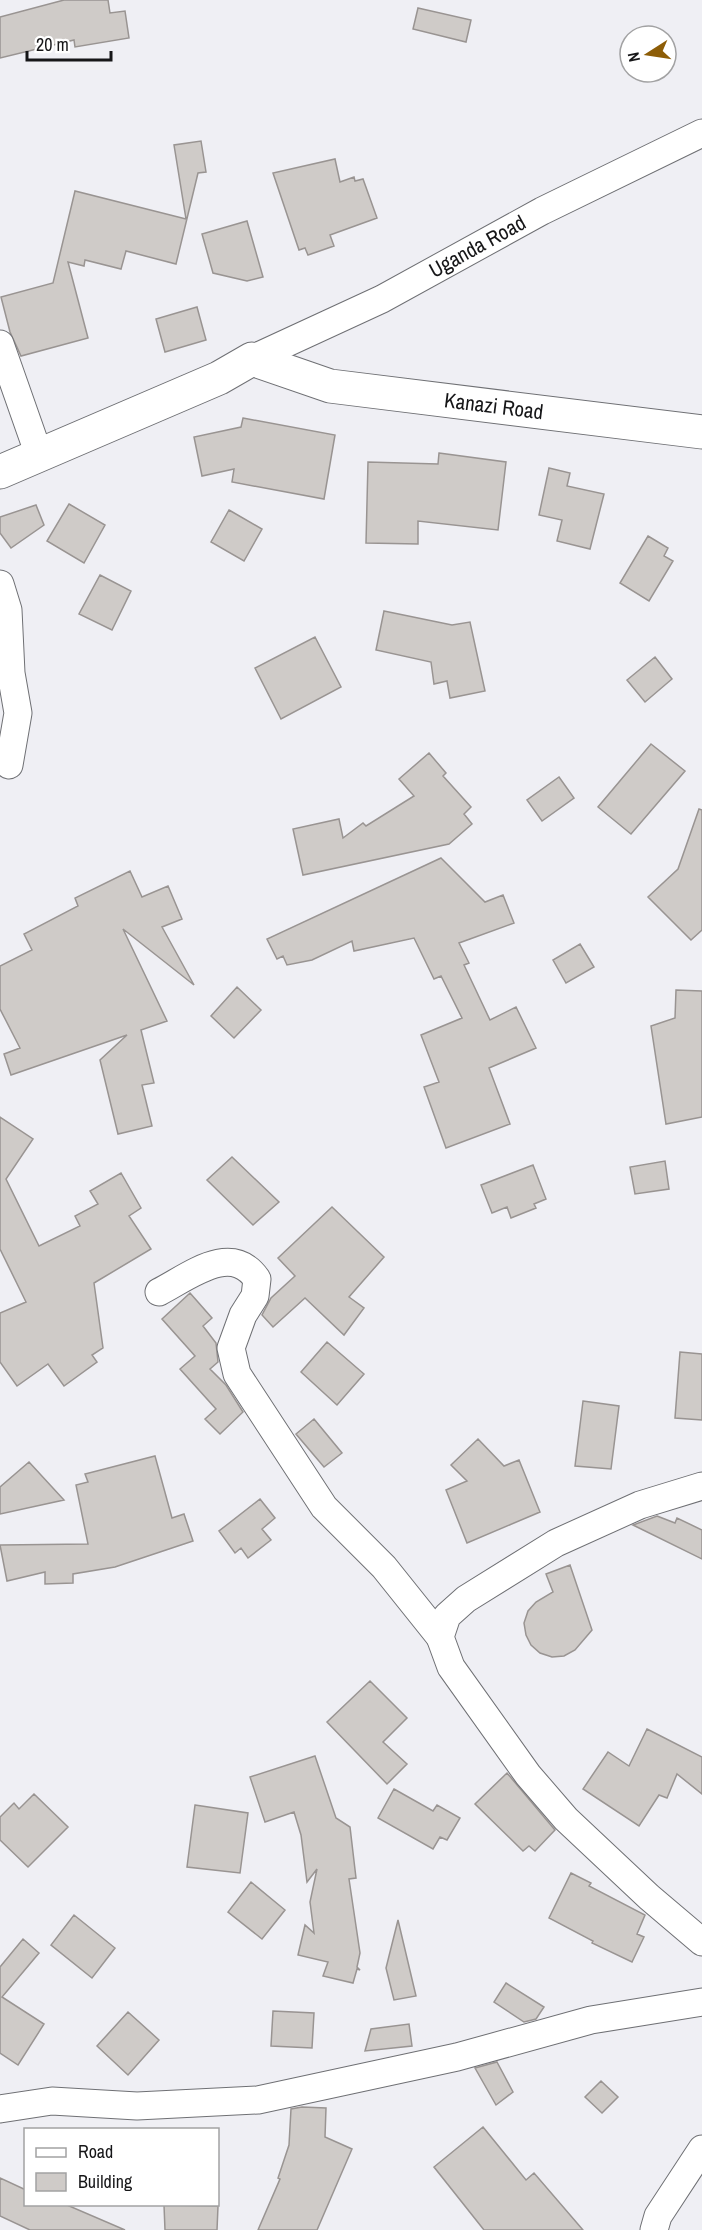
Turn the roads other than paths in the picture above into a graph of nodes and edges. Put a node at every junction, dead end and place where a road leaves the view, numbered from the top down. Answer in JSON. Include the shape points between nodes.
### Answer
{"nodes":[{"id":1,"x":702,"y":133,"type":"edge"},
{"id":2,"x":0,"y":344,"type":"edge"},
{"id":3,"x":252,"y":359,"type":"junction"},
{"id":4,"x":702,"y":432,"type":"edge"},
{"id":5,"x":39,"y":455,"type":"junction"},
{"id":6,"x":0,"y":472,"type":"edge"},
{"id":7,"x":0,"y":584,"type":"edge"},
{"id":8,"x":9,"y":765,"type":"dead end"},
{"id":9,"x":159,"y":1292,"type":"dead end"},
{"id":10,"x":702,"y":1486,"type":"edge"},
{"id":11,"x":440,"y":1637,"type":"junction"},
{"id":12,"x":702,"y":1942,"type":"edge"},
{"id":13,"x":702,"y":2002,"type":"edge"},
{"id":14,"x":0,"y":2109,"type":"edge"},
{"id":15,"x":702,"y":2149,"type":"edge"},
{"id":16,"x":654,"y":2230,"type":"edge"}],
"edges":[{"from":1,"to":3,"type":"street","name":"Uganda Road","via":[[542,211],[382,299]]},
{"from":2,"to":5,"type":"street"},
{"from":3,"to":4,"type":"main road","name":"Kanazi Road","via":[[330,386]]},
{"from":3,"to":5,"type":"main road","name":"Uganda Road","via":[[219,378]]},
{"from":5,"to":6,"type":"main road","name":"Uganda Road"},
{"from":7,"to":8,"type":"street","via":[[8,610],[11,673],[18,713]]},
{"from":9,"to":11,"type":"street","via":[[218,1264],[235,1261],[249,1268],[257,1280],[255,1296],[231,1348],[237,1374],[324,1507],[384,1568]]},
{"from":10,"to":11,"type":"street","via":[[640,1505],[556,1543],[466,1599],[447,1616]]},
{"from":11,"to":12,"type":"street","via":[[451,1667],[528,1774],[566,1819]]},
{"from":13,"to":14,"type":"street","via":[[591,2020],[458,2057],[258,2100],[137,2106],[52,2101]]},
{"from":15,"to":16,"type":"street","via":[[658,2216]]}]}
